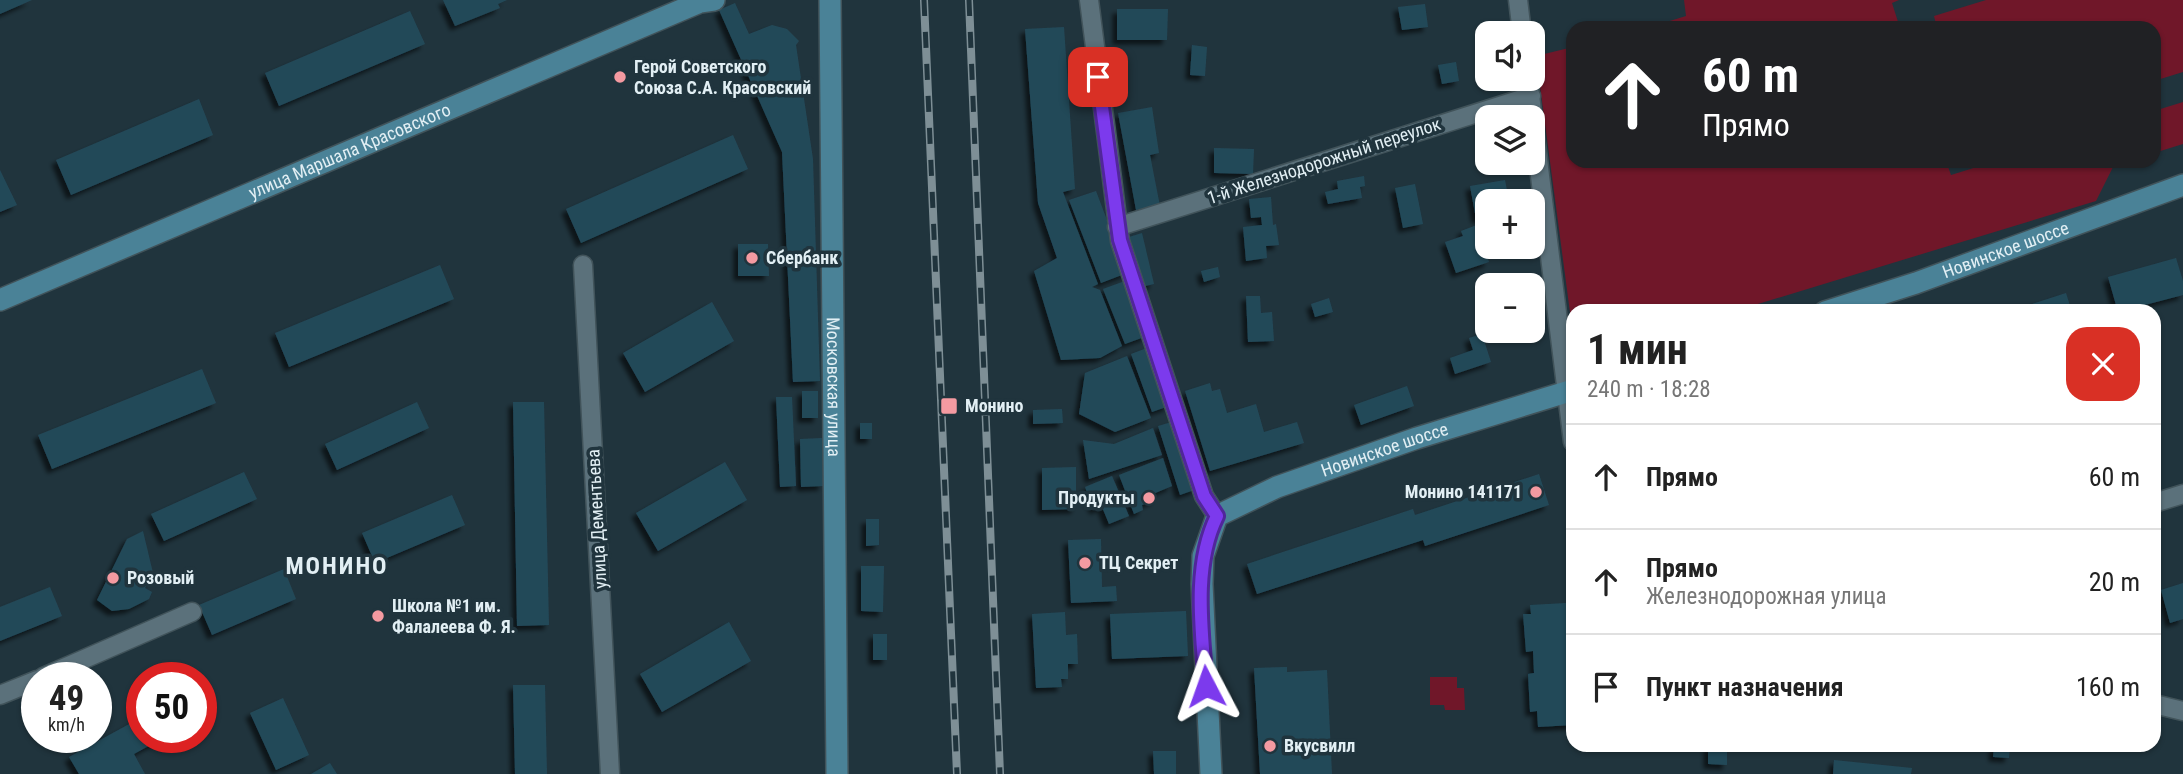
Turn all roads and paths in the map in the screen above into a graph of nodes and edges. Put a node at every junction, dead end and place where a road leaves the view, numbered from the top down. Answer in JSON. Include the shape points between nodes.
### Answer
{"nodes":[{"id":1,"x":830,"y":0,"type":"edge"},
{"id":2,"x":1089,"y":0,"type":"edge"},
{"id":3,"x":1518,"y":0,"type":"edge"},
{"id":4,"x":706,"y":1,"type":"edge"},
{"id":5,"x":1521,"y":21,"type":"edge"},
{"id":6,"x":1518,"y":91,"type":"edge"},
{"id":7,"x":1531,"y":91,"type":"edge"},
{"id":8,"x":2183,"y":185,"type":"edge"},
{"id":9,"x":1117,"y":227,"type":"junction"},
{"id":10,"x":583,"y":265,"type":"dead end"},
{"id":11,"x":0,"y":300,"type":"edge"},
{"id":12,"x":1849,"y":304,"type":"edge"},
{"id":13,"x":1566,"y":368,"type":"edge"},
{"id":14,"x":1566,"y":392,"type":"edge"},
{"id":15,"x":2183,"y":494,"type":"edge"},
{"id":16,"x":2161,"y":501,"type":"edge"},
{"id":17,"x":1213,"y":524,"type":"junction"},
{"id":18,"x":191,"y":612,"type":"dead end"},
{"id":19,"x":77,"y":662,"type":"edge"},
{"id":20,"x":21,"y":686,"type":"edge"},
{"id":21,"x":0,"y":695,"type":"edge"},
{"id":22,"x":2161,"y":705,"type":"edge"},
{"id":23,"x":2183,"y":710,"type":"edge"},
{"id":24,"x":610,"y":774,"type":"edge"},
{"id":25,"x":837,"y":774,"type":"edge"},
{"id":26,"x":1211,"y":774,"type":"edge"}],
"edges":[{"from":1,"to":25,"type":"street","name":"Московская улица"},
{"from":2,"to":9,"type":"street"},
{"from":3,"to":5,"type":"street"},
{"from":4,"to":11,"type":"street","name":"улица Маршала Красовского"},
{"from":6,"to":9,"type":"street","name":"1-й Железнодорожный переулок"},
{"from":7,"to":13,"type":"street"},
{"from":8,"to":12,"type":"street","name":"Новинское шоссе"},
{"from":9,"to":17,"type":"street"},
{"from":10,"to":24,"type":"street","name":"улица Дементьева"},
{"from":14,"to":17,"type":"street","name":"Новинское шоссе","via":[[1277,488]]},
{"from":15,"to":16,"type":"street"},
{"from":17,"to":26,"type":"street","via":[[1202,584]]},
{"from":18,"to":19,"type":"street"},
{"from":20,"to":21,"type":"street"},
{"from":22,"to":23,"type":"street"}]}
